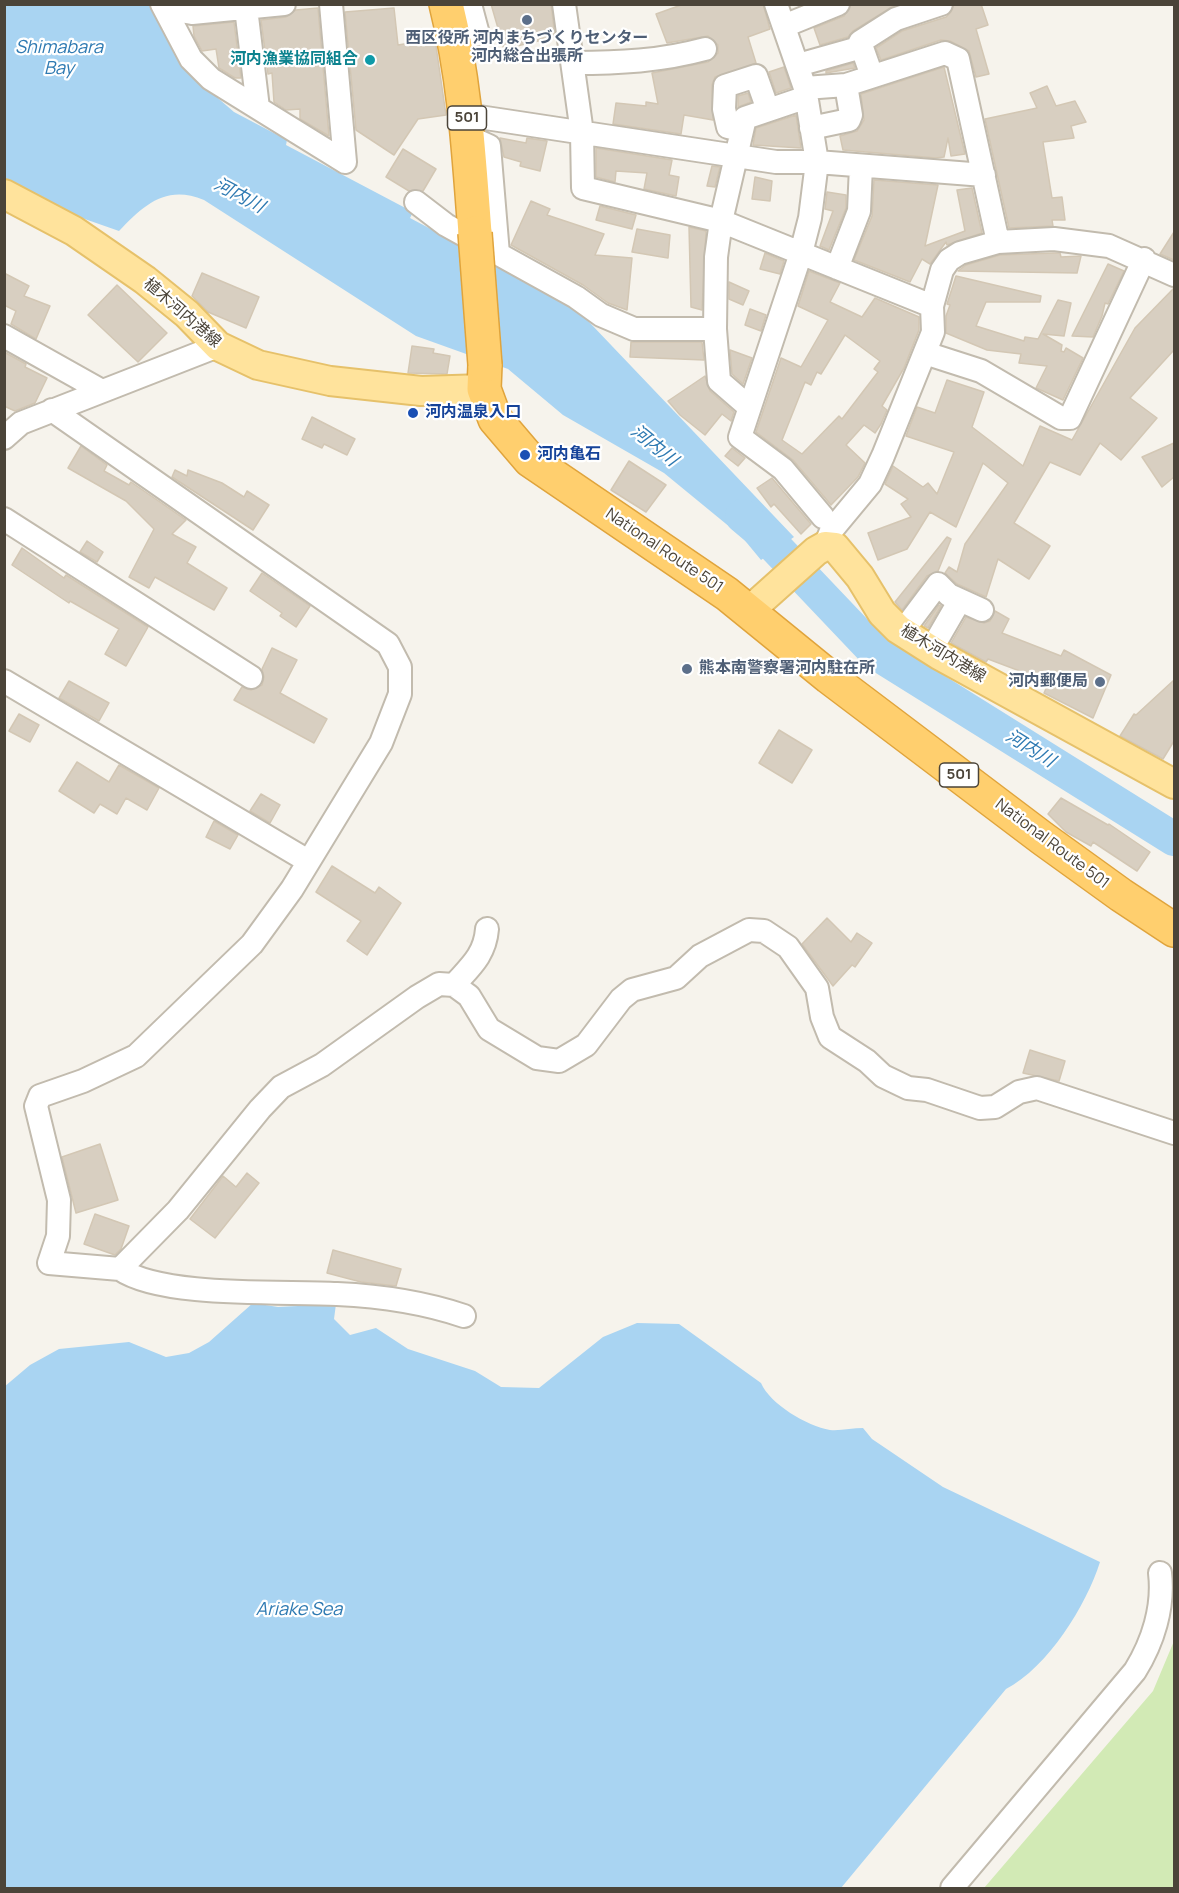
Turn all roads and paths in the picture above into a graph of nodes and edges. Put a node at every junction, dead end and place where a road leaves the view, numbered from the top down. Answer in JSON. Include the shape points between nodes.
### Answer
{"nodes":[{"id":1,"x":284,"y":4,"type":"edge"},
{"id":2,"x":331,"y":4,"type":"edge"},
{"id":3,"x":446,"y":4,"type":"edge"},
{"id":4,"x":470,"y":4,"type":"edge"},
{"id":5,"x":564,"y":4,"type":"edge"},
{"id":6,"x":776,"y":4,"type":"edge"},
{"id":7,"x":838,"y":4,"type":"edge"},
{"id":8,"x":941,"y":4,"type":"edge"},
{"id":9,"x":163,"y":6,"type":"edge"},
{"id":10,"x":246,"y":8,"type":"junction"},
{"id":11,"x":893,"y":12,"type":"edge"},
{"id":12,"x":784,"y":26,"type":"junction"},
{"id":13,"x":455,"y":39,"type":"junction"},
{"id":14,"x":862,"y":47,"type":"junction"},
{"id":15,"x":705,"y":49,"type":"dead end"},
{"id":16,"x":573,"y":63,"type":"junction"},
{"id":17,"x":798,"y":65,"type":"junction"},
{"id":18,"x":872,"y":76,"type":"junction"},
{"id":19,"x":846,"y":85,"type":"junction"},
{"id":20,"x":806,"y":93,"type":"junction"},
{"id":21,"x":258,"y":108,"type":"junction"},
{"id":22,"x":768,"y":110,"type":"junction"},
{"id":23,"x":468,"y":126,"type":"junction"},
{"id":24,"x":811,"y":128,"type":"junction"},
{"id":25,"x":741,"y":130,"type":"junction"},
{"id":26,"x":582,"y":132,"type":"junction"},
{"id":27,"x":734,"y":156,"type":"junction"},
{"id":28,"x":817,"y":162,"type":"junction"},
{"id":29,"x":861,"y":166,"type":"junction"},
{"id":30,"x":984,"y":175,"type":"junction"},
{"id":31,"x":4,"y":194,"type":"edge"},
{"id":32,"x":416,"y":202,"type":"dead end"},
{"id":33,"x":721,"y":220,"type":"junction"},
{"id":34,"x":999,"y":242,"type":"junction"},
{"id":35,"x":801,"y":253,"type":"junction"},
{"id":36,"x":498,"y":254,"type":"junction"},
{"id":37,"x":1144,"y":259,"type":"junction"},
{"id":38,"x":837,"y":268,"type":"junction"},
{"id":39,"x":1174,"y":275,"type":"edge"},
{"id":40,"x":932,"y":306,"type":"junction"},
{"id":41,"x":715,"y":329,"type":"junction"},
{"id":42,"x":4,"y":336,"type":"edge"},
{"id":43,"x":218,"y":346,"type":"junction"},
{"id":44,"x":925,"y":353,"type":"junction"},
{"id":45,"x":485,"y":377,"type":"junction"},
{"id":46,"x":102,"y":391,"type":"junction"},
{"id":47,"x":749,"y":407,"type":"junction"},
{"id":48,"x":52,"y":410,"type":"junction"},
{"id":49,"x":4,"y":438,"type":"edge"},
{"id":50,"x":823,"y":517,"type":"dead end"},
{"id":51,"x":4,"y":519,"type":"edge"},
{"id":52,"x":820,"y":548,"type":"junction"},
{"id":53,"x":960,"y":600,"type":"junction"},
{"id":54,"x":759,"y":604,"type":"junction"},
{"id":55,"x":982,"y":610,"type":"dead end"},
{"id":56,"x":902,"y":632,"type":"junction"},
{"id":57,"x":931,"y":650,"type":"junction"},
{"id":58,"x":251,"y":677,"type":"dead end"},
{"id":59,"x":4,"y":681,"type":"edge"},
{"id":60,"x":1174,"y":784,"type":"edge"},
{"id":61,"x":308,"y":861,"type":"junction"},
{"id":62,"x":487,"y":929,"type":"dead end"},
{"id":63,"x":1174,"y":930,"type":"edge"},
{"id":64,"x":454,"y":985,"type":"junction"},
{"id":65,"x":1173,"y":1131,"type":"edge"},
{"id":66,"x":120,"y":1269,"type":"junction"},
{"id":67,"x":464,"y":1316,"type":"dead end"},
{"id":68,"x":1160,"y":1573,"type":"dead end"},
{"id":69,"x":952,"y":1888,"type":"edge"}],
"edges":[{"from":1,"to":10,"type":"street"},
{"from":2,"to":21,"type":"street","via":[[345,162]]},
{"from":3,"to":13,"type":"highway","name":"National Route 501","number":"501"},
{"from":4,"to":13,"type":"street","via":[[478,34]]},
{"from":5,"to":16,"type":"street"},
{"from":6,"to":12,"type":"street"},
{"from":7,"to":12,"type":"street"},
{"from":8,"to":11,"type":"street"},
{"from":9,"to":10,"type":"street","via":[[192,14]]},
{"from":9,"to":21,"type":"street","via":[[191,59],[211,79]]},
{"from":10,"to":21,"type":"street"},
{"from":11,"to":14,"type":"street","via":[[860,42]]},
{"from":12,"to":17,"type":"street"},
{"from":13,"to":23,"type":"highway","name":"National Route 501","number":"501"},
{"from":14,"to":17,"type":"street"},
{"from":14,"to":18,"type":"street"},
{"from":15,"to":16,"type":"street","via":[[628,63]]},
{"from":16,"to":26,"type":"street"},
{"from":17,"to":20,"type":"street"},
{"from":18,"to":19,"type":"street"},
{"from":18,"to":30,"type":"street","via":[[945,53],[958,59]]},
{"from":19,"to":20,"type":"street"},
{"from":19,"to":24,"type":"street","via":[[852,115],[849,120]]},
{"from":20,"to":22,"type":"street"},
{"from":20,"to":24,"type":"street"},
{"from":22,"to":25,"type":"street","via":[[745,118]]},
{"from":22,"to":25,"type":"street","via":[[756,76],[725,86],[728,127]]},
{"from":23,"to":26,"type":"street"},
{"from":23,"to":36,"type":"street","via":[[489,146]]},
{"from":23,"to":45,"type":"highway","name":"National Route 501","number":"501","bridge":true},
{"from":24,"to":28,"type":"street"},
{"from":25,"to":27,"type":"street"},
{"from":26,"to":27,"type":"street"},
{"from":26,"to":33,"type":"street","via":[[583,188]]},
{"from":27,"to":28,"type":"street"},
{"from":27,"to":33,"type":"street"},
{"from":28,"to":29,"type":"street"},
{"from":28,"to":35,"type":"street"},
{"from":29,"to":30,"type":"street"},
{"from":29,"to":38,"type":"street","via":[[859,211]]},
{"from":30,"to":34,"type":"street"},
{"from":31,"to":43,"type":"main road","name":"植木河内港線","via":[[74,231],[145,280]]},
{"from":32,"to":36,"type":"street","via":[[446,225]]},
{"from":33,"to":35,"type":"street"},
{"from":33,"to":41,"type":"street"},
{"from":34,"to":37,"type":"street","via":[[1054,238],[1109,246]]},
{"from":34,"to":40,"type":"street","via":[[949,260],[942,270]]},
{"from":35,"to":38,"type":"street"},
{"from":35,"to":47,"type":"street"},
{"from":36,"to":41,"type":"street","via":[[601,315],[634,329]]},
{"from":37,"to":39,"type":"street"},
{"from":37,"to":44,"type":"street","via":[[1070,418],[1061,418],[981,371]]},
{"from":38,"to":40,"type":"street"},
{"from":40,"to":44,"type":"street","via":[[933,332]]},
{"from":41,"to":47,"type":"street","via":[[719,381]]},
{"from":42,"to":46,"type":"street"},
{"from":43,"to":45,"type":"main road","name":"植木河内港線","via":[[258,364],[330,381],[422,391]]},
{"from":43,"to":46,"type":"street"},
{"from":44,"to":52,"type":"street","via":[[870,484]]},
{"from":45,"to":54,"type":"highway","name":"National Route 501","number":"501","via":[[495,419],[530,460]]},
{"from":46,"to":48,"type":"street"},
{"from":47,"to":50,"type":"street","via":[[740,437],[783,469]]},
{"from":48,"to":49,"type":"street","via":[[21,423]]},
{"from":48,"to":61,"type":"street","via":[[388,644],[400,668],[400,694],[381,743]]},
{"from":51,"to":58,"type":"street"},
{"from":52,"to":54,"type":"main road"},
{"from":52,"to":56,"type":"main road","name":"植木河内港線","via":[[836,548],[882,613]]},
{"from":53,"to":55,"type":"street"},
{"from":53,"to":56,"type":"street","via":[[938,584]]},
{"from":53,"to":57,"type":"street"},
{"from":54,"to":63,"type":"highway","name":"National Route 501","number":"501","via":[[829,677],[1042,838]]},
{"from":56,"to":57,"type":"main road","name":"植木河内港線"},
{"from":57,"to":60,"type":"main road","name":"植木河内港線"},
{"from":59,"to":61,"type":"street"},
{"from":61,"to":66,"type":"street","via":[[252,944],[136,1056],[40,1096],[36,1106],[58,1200],[58,1236],[49,1263]]},
{"from":62,"to":64,"type":"street","via":[[479,959]]},
{"from":64,"to":65,"type":"street","via":[[469,996],[489,1029],[537,1058],[559,1061],[586,1045],[632,990],[676,978],[700,956],[749,930],[764,932],[788,947],[817,988],[830,1038],[883,1076],[908,1088],[927,1090],[980,1108],[995,1107],[1018,1092],[1037,1088]]},
{"from":64,"to":66,"type":"street","via":[[439,984],[322,1065],[281,1087],[178,1210]]},
{"from":66,"to":67,"type":"street","via":[[134,1278],[168,1286],[339,1294],[436,1306]]},
{"from":68,"to":69,"type":"street","via":[[1158,1617],[1135,1671]]}]}
